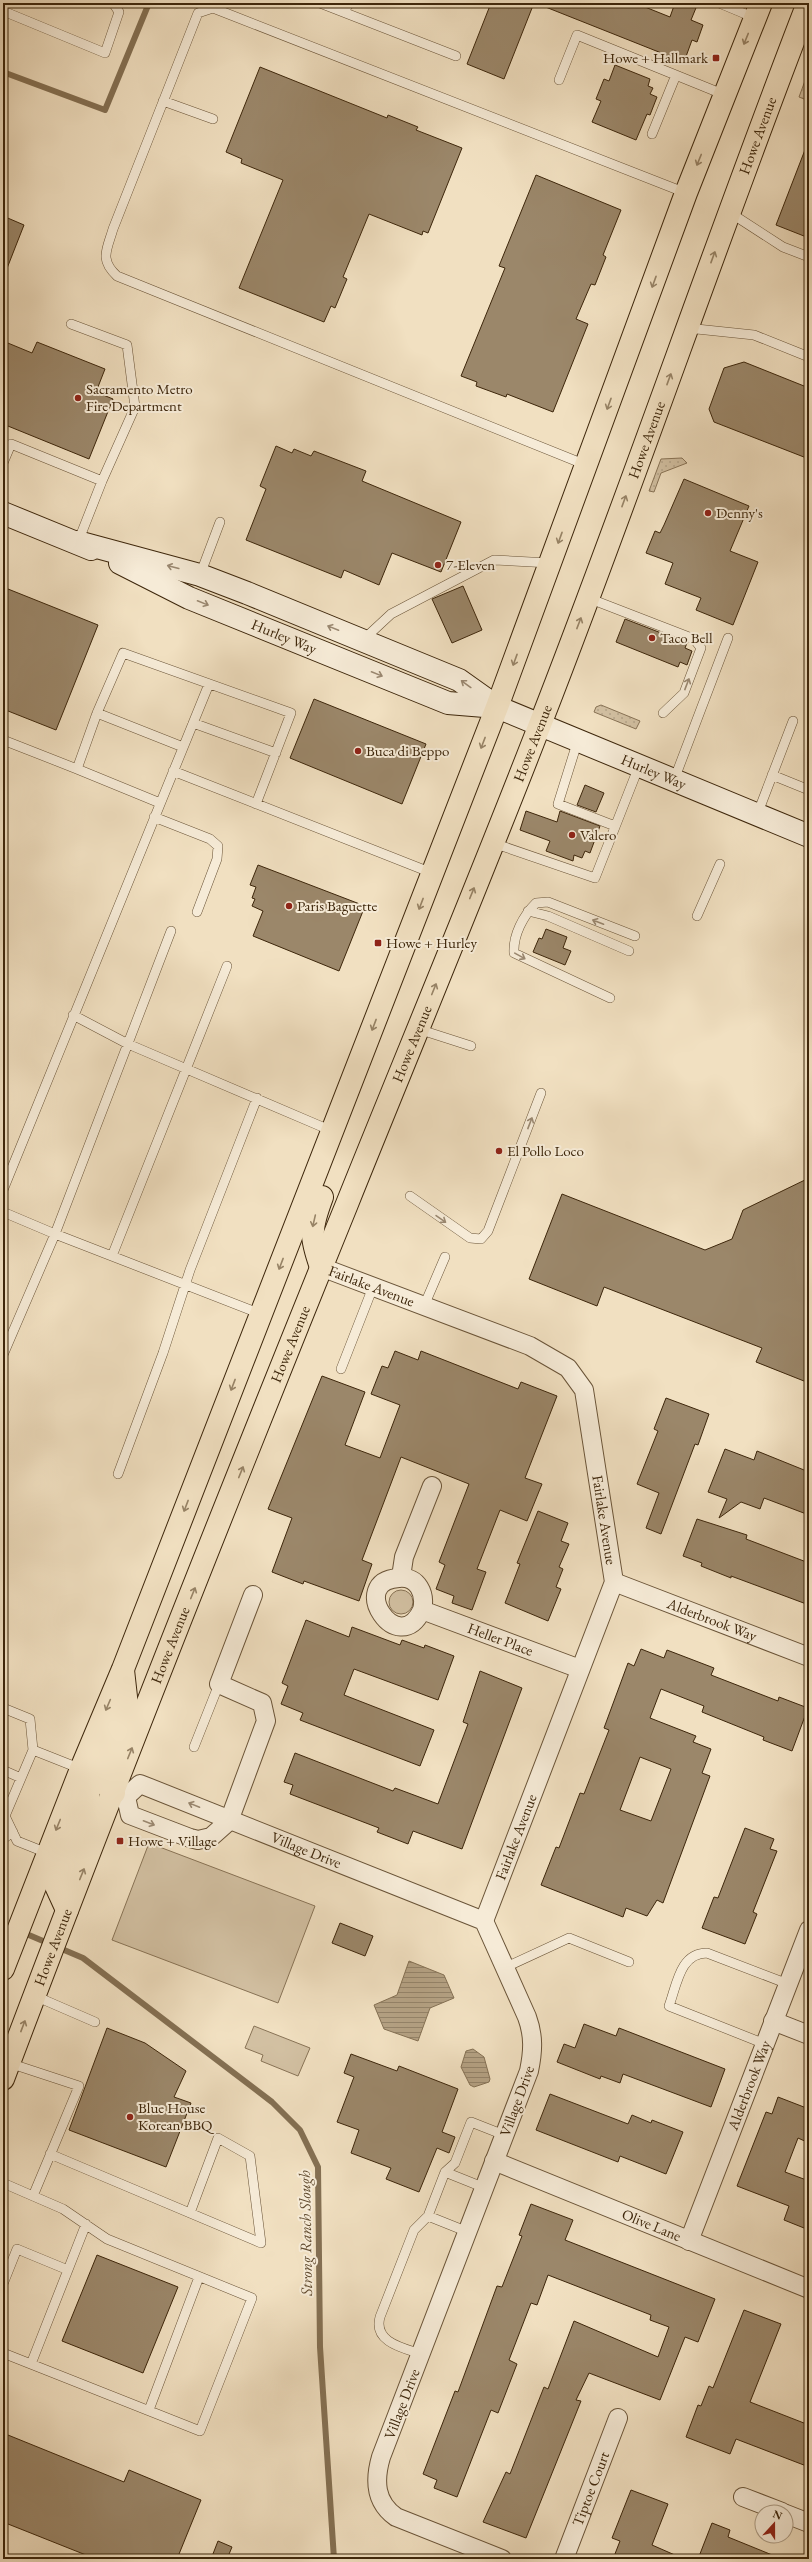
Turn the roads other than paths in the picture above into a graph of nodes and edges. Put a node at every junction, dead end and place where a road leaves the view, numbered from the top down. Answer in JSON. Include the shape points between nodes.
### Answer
{"nodes":[{"id":1,"x":113,"y":3,"type":"edge"},
{"id":2,"x":320,"y":3,"type":"edge"},
{"id":3,"x":350,"y":3,"type":"edge"},
{"id":4,"x":808,"y":3,"type":"edge"},
{"id":5,"x":722,"y":4,"type":"edge"},
{"id":6,"x":758,"y":10,"type":"edge"},
{"id":7,"x":3,"y":11,"type":"edge"},
{"id":8,"x":343,"y":12,"type":"junction"},
{"id":9,"x":456,"y":56,"type":"dead end"},
{"id":10,"x":676,"y":75,"type":"junction"},
{"id":11,"x":559,"y":80,"type":"dead end"},
{"id":12,"x":725,"y":95,"type":"junction"},
{"id":13,"x":163,"y":101,"type":"junction"},
{"id":14,"x":212,"y":119,"type":"dead end"},
{"id":15,"x":652,"y":134,"type":"dead end"},
{"id":16,"x":686,"y":193,"type":"junction"},
{"id":17,"x":729,"y":212,"type":"junction"},
{"id":18,"x":809,"y":257,"type":"edge"},
{"id":19,"x":71,"y":324,"type":"dead end"},
{"id":20,"x":687,"y":328,"type":"junction"},
{"id":21,"x":809,"y":357,"type":"edge"},
{"id":22,"x":3,"y":463,"type":"edge"},
{"id":23,"x":586,"y":465,"type":"junction"},
{"id":24,"x":102,"y":481,"type":"junction"},
{"id":25,"x":3,"y":513,"type":"edge"},
{"id":26,"x":220,"y":522,"type":"dead end"},
{"id":27,"x":78,"y":542,"type":"junction"},
{"id":28,"x":550,"y":563,"type":"junction"},
{"id":29,"x":200,"y":575,"type":"junction"},
{"id":30,"x":588,"y":598,"type":"junction"},
{"id":31,"x":728,"y":638,"type":"dead end"},
{"id":32,"x":362,"y":640,"type":"junction"},
{"id":33,"x":209,"y":684,"type":"junction"},
{"id":34,"x":497,"y":707,"type":"junction"},
{"id":35,"x":97,"y":713,"type":"junction"},
{"id":36,"x":663,"y":713,"type":"dead end"},
{"id":37,"x":793,"y":721,"type":"dead end"},
{"id":38,"x":193,"y":723,"type":"junction"},
{"id":39,"x":540,"y":724,"type":"junction"},
{"id":40,"x":3,"y":740,"type":"edge"},
{"id":41,"x":578,"y":740,"type":"junction"},
{"id":42,"x":183,"y":747,"type":"junction"},
{"id":43,"x":276,"y":753,"type":"junction"},
{"id":44,"x":639,"y":766,"type":"junction"},
{"id":45,"x":77,"y":769,"type":"junction"},
{"id":46,"x":173,"y":771,"type":"junction"},
{"id":47,"x":772,"y":775,"type":"junction"},
{"id":48,"x":674,"y":780,"type":"junction"},
{"id":49,"x":809,"y":790,"type":"edge"},
{"id":50,"x":160,"y":803,"type":"junction"},
{"id":51,"x":256,"y":804,"type":"junction"},
{"id":52,"x":757,"y":815,"type":"junction"},
{"id":53,"x":154,"y":817,"type":"junction"},
{"id":54,"x":615,"y":826,"type":"junction"},
{"id":55,"x":809,"y":836,"type":"edge"},
{"id":56,"x":493,"y":843,"type":"junction"},
{"id":57,"x":720,"y":864,"type":"dead end"},
{"id":58,"x":433,"y":873,"type":"junction"},
{"id":59,"x":528,"y":911,"type":"junction"},
{"id":60,"x":197,"y":912,"type":"dead end"},
{"id":61,"x":697,"y":916,"type":"dead end"},
{"id":62,"x":171,"y":931,"type":"dead end"},
{"id":63,"x":635,"y":936,"type":"dead end"},
{"id":64,"x":629,"y":950,"type":"dead end"},
{"id":65,"x":226,"y":966,"type":"dead end"},
{"id":66,"x":610,"y":998,"type":"dead end"},
{"id":67,"x":73,"y":1015,"type":"junction"},
{"id":68,"x":418,"y":1029,"type":"junction"},
{"id":69,"x":128,"y":1044,"type":"junction"},
{"id":70,"x":471,"y":1046,"type":"dead end"},
{"id":71,"x":185,"y":1070,"type":"junction"},
{"id":72,"x":541,"y":1093,"type":"dead end"},
{"id":73,"x":256,"y":1098,"type":"junction"},
{"id":74,"x":332,"y":1131,"type":"junction"},
{"id":75,"x":3,"y":1190,"type":"edge"},
{"id":76,"x":410,"y":1196,"type":"dead end"},
{"id":77,"x":3,"y":1212,"type":"edge"},
{"id":78,"x":55,"y":1234,"type":"junction"},
{"id":79,"x":112,"y":1256,"type":"junction"},
{"id":80,"x":445,"y":1257,"type":"dead end"},
{"id":81,"x":321,"y":1267,"type":"junction"},
{"id":82,"x":187,"y":1285,"type":"junction"},
{"id":83,"x":373,"y":1288,"type":"junction"},
{"id":84,"x":424,"y":1306,"type":"junction"},
{"id":85,"x":261,"y":1314,"type":"junction"},
{"id":86,"x":3,"y":1354,"type":"edge"},
{"id":87,"x":342,"y":1369,"type":"dead end"},
{"id":88,"x":118,"y":1474,"type":"dead end"},
{"id":89,"x":432,"y":1486,"type":"dead end"},
{"id":90,"x":402,"y":1577,"type":"junction"},
{"id":91,"x":614,"y":1582,"type":"junction"},
{"id":92,"x":253,"y":1595,"type":"dead end"},
{"id":93,"x":422,"y":1610,"type":"junction"},
{"id":94,"x":809,"y":1657,"type":"edge"},
{"id":95,"x":123,"y":1669,"type":"junction"},
{"id":96,"x":580,"y":1670,"type":"junction"},
{"id":97,"x":219,"y":1684,"type":"junction"},
{"id":98,"x":3,"y":1708,"type":"edge"},
{"id":99,"x":194,"y":1747,"type":"dead end"},
{"id":100,"x":33,"y":1750,"type":"junction"},
{"id":101,"x":81,"y":1768,"type":"junction"},
{"id":102,"x":3,"y":1770,"type":"edge"},
{"id":103,"x":21,"y":1778,"type":"junction"},
{"id":104,"x":120,"y":1795,"type":"junction"},
{"id":105,"x":229,"y":1821,"type":"junction"},
{"id":106,"x":13,"y":1832,"type":"junction"},
{"id":107,"x":3,"y":1839,"type":"edge"},
{"id":108,"x":47,"y":1853,"type":"junction"},
{"id":109,"x":64,"y":1920,"type":"junction"},
{"id":110,"x":484,"y":1921,"type":"junction"},
{"id":111,"x":809,"y":1930,"type":"edge"},
{"id":112,"x":7,"y":1959,"type":"edge"},
{"id":113,"x":629,"y":1962,"type":"dead end"},
{"id":114,"x":504,"y":1968,"type":"junction"},
{"id":115,"x":788,"y":1984,"type":"junction"},
{"id":116,"x":35,"y":1996,"type":"junction"},
{"id":117,"x":773,"y":2021,"type":"junction"},
{"id":118,"x":95,"y":2022,"type":"dead end"},
{"id":119,"x":809,"y":2035,"type":"edge"},
{"id":120,"x":765,"y":2044,"type":"junction"},
{"id":121,"x":6,"y":2071,"type":"edge"},
{"id":122,"x":504,"y":2135,"type":"junction"},
{"id":123,"x":50,"y":2154,"type":"junction"},
{"id":124,"x":494,"y":2162,"type":"junction"},
{"id":125,"x":445,"y":2172,"type":"junction"},
{"id":126,"x":3,"y":2183,"type":"edge"},
{"id":127,"x":484,"y":2188,"type":"junction"},
{"id":128,"x":33,"y":2196,"type":"junction"},
{"id":129,"x":190,"y":2213,"type":"junction"},
{"id":130,"x":428,"y":2216,"type":"junction"},
{"id":131,"x":86,"y":2224,"type":"junction"},
{"id":132,"x":468,"y":2232,"type":"junction"},
{"id":133,"x":689,"y":2241,"type":"junction"},
{"id":134,"x":68,"y":2270,"type":"junction"},
{"id":135,"x":199,"y":2277,"type":"junction"},
{"id":136,"x":3,"y":2284,"type":"edge"},
{"id":137,"x":809,"y":2289,"type":"edge"},
{"id":138,"x":3,"y":2352,"type":"edge"},
{"id":139,"x":421,"y":2354,"type":"junction"},
{"id":140,"x":31,"y":2364,"type":"junction"},
{"id":141,"x":148,"y":2410,"type":"junction"},
{"id":142,"x":618,"y":2418,"type":"dead end"},
{"id":143,"x":744,"y":2497,"type":"dead end"},
{"id":144,"x":762,"y":2504,"type":"edge"},
{"id":145,"x":794,"y":2517,"type":"edge"},
{"id":146,"x":809,"y":2523,"type":"edge"},
{"id":147,"x":502,"y":2559,"type":"edge"},
{"id":148,"x":564,"y":2559,"type":"edge"}],
"edges":[{"from":1,"to":7,"type":"lane","via":[[118,12],[105,53]]},
{"from":2,"to":8,"type":"lane"},
{"from":3,"to":8,"type":"lane"},
{"from":4,"to":17,"type":"main road","name":"Howe Avenue"},
{"from":5,"to":6,"type":"lane"},
{"from":6,"to":12,"type":"main road","one_way":true},
{"from":8,"to":9,"type":"lane"},
{"from":10,"to":11,"type":"lane","via":[[577,35]]},
{"from":10,"to":12,"type":"lane"},
{"from":10,"to":15,"type":"lane"},
{"from":12,"to":16,"type":"main road","one_way":true},
{"from":13,"to":14,"type":"lane"},
{"from":13,"to":16,"type":"lane","via":[[198,13],[213,8]]},
{"from":13,"to":23,"type":"lane","via":[[113,229],[105,258],[108,267],[117,276]]},
{"from":16,"to":23,"type":"main road","one_way":true},
{"from":17,"to":18,"type":"lane","via":[[783,246]]},
{"from":20,"to":17,"type":"main road","name":"Howe Avenue","one_way":true},
{"from":19,"to":24,"type":"lane","via":[[127,345],[135,407]]},
{"from":20,"to":21,"type":"lane","via":[[754,335]]},
{"from":30,"to":20,"type":"main road","name":"Howe Avenue","one_way":true},
{"from":22,"to":24,"type":"lane","via":[[11,444]]},
{"from":23,"to":28,"type":"main road","one_way":true},
{"from":24,"to":27,"type":"lane"},
{"from":25,"to":27,"type":"street","name":"Hurley Way"},
{"from":26,"to":29,"type":"lane"},
{"from":29,"to":27,"type":"street","name":"Hurley Way","one_way":true},
{"from":27,"to":34,"type":"street","name":"Hurley Way","one_way":true,"via":[[189,598],[448,703]]},
{"from":28,"to":32,"type":"lane","via":[[494,560],[391,614]]},
{"from":28,"to":34,"type":"main road","one_way":true},
{"from":32,"to":29,"type":"street","name":"Hurley Way","one_way":true},
{"from":36,"to":30,"type":"lane","one_way":true,"via":[[684,693],[701,648],[694,640]]},
{"from":39,"to":30,"type":"main road","name":"Howe Avenue","one_way":true},
{"from":31,"to":48,"type":"lane"},
{"from":34,"to":32,"type":"street","name":"Hurley Way","one_way":true,"via":[[459,680]]},
{"from":33,"to":35,"type":"lane","via":[[123,653]]},
{"from":33,"to":38,"type":"lane"},
{"from":33,"to":43,"type":"lane","via":[[291,713]]},
{"from":34,"to":39,"type":"street","name":"Hurley Way"},
{"from":34,"to":58,"type":"main road","one_way":true},
{"from":35,"to":42,"type":"lane"},
{"from":35,"to":45,"type":"lane"},
{"from":37,"to":47,"type":"lane"},
{"from":38,"to":42,"type":"lane"},
{"from":38,"to":43,"type":"lane"},
{"from":39,"to":41,"type":"street","name":"Hurley Way"},
{"from":39,"to":56,"type":"main road","name":"Howe Avenue"},
{"from":40,"to":45,"type":"lane"},
{"from":41,"to":44,"type":"street","name":"Hurley Way"},
{"from":41,"to":54,"type":"lane","via":[[558,804]]},
{"from":42,"to":46,"type":"lane"},
{"from":43,"to":51,"type":"lane"},
{"from":44,"to":48,"type":"street","name":"Hurley Way"},
{"from":44,"to":54,"type":"lane"},
{"from":45,"to":50,"type":"lane"},
{"from":46,"to":50,"type":"lane"},
{"from":46,"to":51,"type":"lane"},
{"from":47,"to":49,"type":"lane"},
{"from":47,"to":52,"type":"lane"},
{"from":48,"to":52,"type":"street","name":"Hurley Way"},
{"from":50,"to":53,"type":"lane"},
{"from":51,"to":58,"type":"lane"},
{"from":52,"to":55,"type":"street","name":"Hurley Way"},
{"from":53,"to":60,"type":"lane","via":[[210,839],[218,846],[217,859]]},
{"from":53,"to":67,"type":"lane"},
{"from":54,"to":56,"type":"lane","via":[[595,878]]},
{"from":68,"to":56,"type":"main road","name":"Howe Avenue","one_way":true},
{"from":57,"to":61,"type":"lane"},
{"from":58,"to":74,"type":"main road","one_way":true},
{"from":63,"to":59,"type":"lane","one_way":true,"via":[[548,902],[536,903]]},
{"from":59,"to":64,"type":"lane","via":[[548,916]]},
{"from":59,"to":66,"type":"lane","one_way":true,"via":[[513,941],[514,953]]},
{"from":62,"to":69,"type":"lane"},
{"from":65,"to":71,"type":"lane"},
{"from":67,"to":69,"type":"lane"},
{"from":67,"to":75,"type":"lane"},
{"from":68,"to":70,"type":"lane"},
{"from":68,"to":81,"type":"main road","name":"Howe Avenue"},
{"from":69,"to":71,"type":"lane"},
{"from":69,"to":78,"type":"lane"},
{"from":71,"to":73,"type":"lane"},
{"from":71,"to":79,"type":"lane"},
{"from":76,"to":72,"type":"lane","one_way":true,"via":[[470,1238],[480,1239],[488,1231]]},
{"from":73,"to":74,"type":"lane"},
{"from":73,"to":82,"type":"lane"},
{"from":74,"to":81,"type":"main road","one_way":true,"via":[[338,1148],[313,1223],[312,1239]]},
{"from":74,"to":85,"type":"main road","one_way":true},
{"from":77,"to":78,"type":"lane"},
{"from":78,"to":79,"type":"lane"},
{"from":78,"to":86,"type":"lane"},
{"from":79,"to":82,"type":"lane"},
{"from":80,"to":84,"type":"lane"},
{"from":81,"to":83,"type":"street","name":"Fairlake Avenue"},
{"from":104,"to":81,"type":"main road","name":"Howe Avenue","one_way":true},
{"from":82,"to":85,"type":"lane"},
{"from":82,"to":88,"type":"lane"},
{"from":83,"to":84,"type":"street","name":"Fairlake Avenue"},
{"from":83,"to":87,"type":"lane"},
{"from":84,"to":91,"type":"street","name":"Fairlake Avenue","via":[[530,1346],[553,1358],[568,1368],[584,1390]]},
{"from":85,"to":95,"type":"main road","one_way":true},
{"from":89,"to":90,"type":"street","via":[[404,1557]]},
{"from":90,"to":93,"type":"street","via":[[420,1587],[424,1602]]},
{"from":90,"to":93,"type":"street","via":[[387,1581],[379,1590],[376,1603],[381,1616],[391,1623],[404,1625],[416,1619]]},
{"from":91,"to":94,"type":"street","name":"Alderbrook Way"},
{"from":91,"to":96,"type":"street","name":"Fairlake Avenue"},
{"from":92,"to":97,"type":"street"},
{"from":93,"to":96,"type":"street","name":"Heller Place"},
{"from":95,"to":101,"type":"main road","one_way":true},
{"from":95,"to":104,"type":"main road","via":[[127,1706],[101,1772],[104,1786]]},
{"from":96,"to":110,"type":"street","name":"Fairlake Avenue"},
{"from":97,"to":99,"type":"lane"},
{"from":97,"to":105,"type":"street","via":[[262,1704],[266,1721]]},
{"from":98,"to":100,"type":"lane","via":[[30,1719]]},
{"from":100,"to":101,"type":"lane"},
{"from":100,"to":103,"type":"lane"},
{"from":101,"to":108,"type":"main road","one_way":true},
{"from":101,"to":109,"type":"main road","via":[[87,1775],[89,1800],[56,1886]]},
{"from":102,"to":103,"type":"lane"},
{"from":103,"to":106,"type":"lane","via":[[5,1816]]},
{"from":105,"to":104,"type":"street","name":"Village Drive","one_way":true,"via":[[140,1784]]},
{"from":104,"to":105,"type":"street","one_way":true,"via":[[130,1815],[198,1840],[211,1837]]},
{"from":109,"to":104,"type":"main road","name":"Howe Avenue","one_way":true},
{"from":105,"to":110,"type":"street","name":"Village Drive"},
{"from":106,"to":107,"type":"lane"},
{"from":106,"to":108,"type":"lane","via":[[17,1841]]},
{"from":108,"to":112,"type":"main road"},
{"from":109,"to":116,"type":"main road","name":"Howe Avenue"},
{"from":110,"to":114,"type":"street","name":"Village Drive"},
{"from":111,"to":115,"type":"street","name":"Alderbrook Way"},
{"from":113,"to":114,"type":"lane","via":[[569,1938]]},
{"from":114,"to":122,"type":"street","name":"Village Drive","via":[[527,2017],[533,2043],[529,2072]]},
{"from":115,"to":117,"type":"street","name":"Alderbrook Way"},
{"from":115,"to":120,"type":"lane","via":[[707,1953],[696,1953],[684,1964],[669,2006]]},
{"from":116,"to":118,"type":"lane"},
{"from":121,"to":116,"type":"main road","name":"Howe Avenue","one_way":true},
{"from":117,"to":119,"type":"street"},
{"from":117,"to":120,"type":"street","name":"Alderbrook Way"},
{"from":120,"to":133,"type":"street","name":"Alderbrook Way"},
{"from":121,"to":123,"type":"lane","via":[[79,2086]]},
{"from":122,"to":124,"type":"street","name":"Village Drive"},
{"from":122,"to":125,"type":"lane","via":[[471,2122],[455,2163]]},
{"from":123,"to":128,"type":"lane"},
{"from":123,"to":129,"type":"lane"},
{"from":124,"to":127,"type":"street","name":"Village Drive"},
{"from":124,"to":133,"type":"street","name":"Olive Lane"},
{"from":125,"to":127,"type":"lane"},
{"from":125,"to":130,"type":"lane"},
{"from":126,"to":128,"type":"lane"},
{"from":127,"to":132,"type":"street","name":"Village Drive"},
{"from":128,"to":131,"type":"lane","via":[[63,2209]]},
{"from":129,"to":129,"type":"lane","via":[[261,2243],[250,2156],[218,2138]]},
{"from":130,"to":132,"type":"lane"},
{"from":130,"to":139,"type":"lane","via":[[414,2230],[378,2325],[380,2332],[390,2343]]},
{"from":131,"to":134,"type":"lane"},
{"from":131,"to":135,"type":"lane","via":[[107,2239]]},
{"from":132,"to":139,"type":"street","name":"Village Drive"},
{"from":133,"to":137,"type":"street","name":"Olive Lane"},
{"from":134,"to":136,"type":"lane","via":[[17,2249]]},
{"from":134,"to":140,"type":"lane"},
{"from":135,"to":141,"type":"lane"},
{"from":135,"to":141,"type":"lane","via":[[252,2298],[200,2431]]},
{"from":138,"to":140,"type":"lane"},
{"from":139,"to":147,"type":"street","name":"Village Drive","via":[[380,2463],[377,2478],[378,2494],[388,2511],[396,2517]]},
{"from":140,"to":141,"type":"lane"},
{"from":142,"to":148,"type":"street","name":"Tiptoe Court"},
{"from":143,"to":144,"type":"street"},
{"from":145,"to":146,"type":"street"}]}
